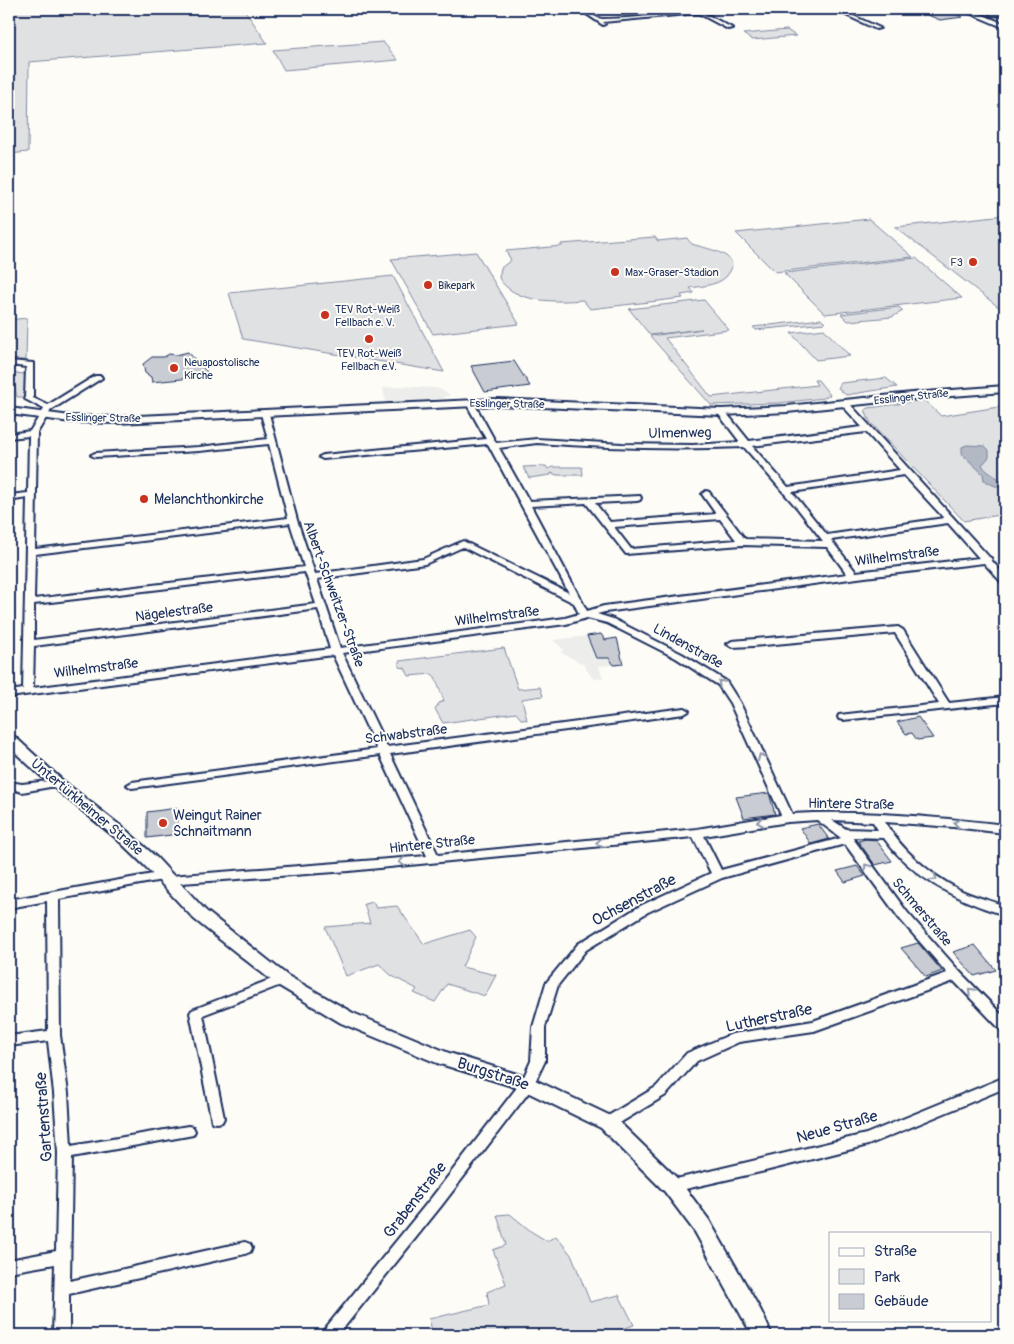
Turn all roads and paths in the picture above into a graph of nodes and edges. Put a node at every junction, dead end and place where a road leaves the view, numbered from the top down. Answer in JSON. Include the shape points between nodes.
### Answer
{"nodes":[{"id":1,"x":581,"y":9,"type":"edge"},
{"id":2,"x":727,"y":9,"type":"edge"},
{"id":3,"x":836,"y":9,"type":"edge"},
{"id":4,"x":963,"y":9,"type":"edge"},
{"id":5,"x":980,"y":9,"type":"edge"},
{"id":6,"x":696,"y":10,"type":"edge"},
{"id":7,"x":1005,"y":17,"type":"edge"},
{"id":8,"x":1005,"y":26,"type":"edge"},
{"id":9,"x":730,"y":28,"type":"dead end"},
{"id":10,"x":878,"y":28,"type":"dead end"},
{"id":11,"x":9,"y":363,"type":"edge"},
{"id":12,"x":98,"y":378,"type":"dead end"},
{"id":13,"x":1005,"y":389,"type":"edge"},
{"id":14,"x":470,"y":403,"type":"junction"},
{"id":15,"x":845,"y":404,"type":"junction"},
{"id":16,"x":9,"y":412,"type":"edge"},
{"id":17,"x":45,"y":412,"type":"junction"},
{"id":18,"x":721,"y":412,"type":"junction"},
{"id":19,"x":265,"y":414,"type":"junction"},
{"id":20,"x":867,"y":429,"type":"junction"},
{"id":21,"x":33,"y":433,"type":"junction"},
{"id":22,"x":9,"y":436,"type":"edge"},
{"id":23,"x":270,"y":441,"type":"junction"},
{"id":24,"x":492,"y":444,"type":"junction"},
{"id":25,"x":748,"y":444,"type":"junction"},
{"id":26,"x":95,"y":455,"type":"dead end"},
{"id":27,"x":323,"y":457,"type":"dead end"},
{"id":28,"x":907,"y":472,"type":"junction"},
{"id":29,"x":786,"y":490,"type":"junction"},
{"id":30,"x":706,"y":494,"type":"dead end"},
{"id":31,"x":32,"y":495,"type":"junction"},
{"id":32,"x":9,"y":498,"type":"edge"},
{"id":33,"x":637,"y":498,"type":"dead end"},
{"id":34,"x":589,"y":502,"type":"junction"},
{"id":35,"x":527,"y":504,"type":"junction"},
{"id":36,"x":722,"y":516,"type":"junction"},
{"id":37,"x":293,"y":520,"type":"junction"},
{"id":38,"x":950,"y":520,"type":"junction"},
{"id":39,"x":608,"y":525,"type":"junction"},
{"id":40,"x":826,"y":541,"type":"junction"},
{"id":41,"x":742,"y":542,"type":"junction"},
{"id":42,"x":32,"y":552,"type":"junction"},
{"id":43,"x":988,"y":560,"type":"junction"},
{"id":44,"x":310,"y":573,"type":"junction"},
{"id":45,"x":853,"y":575,"type":"junction"},
{"id":46,"x":1005,"y":581,"type":"edge"},
{"id":47,"x":31,"y":602,"type":"junction"},
{"id":48,"x":579,"y":602,"type":"junction"},
{"id":49,"x":322,"y":606,"type":"junction"},
{"id":50,"x":584,"y":614,"type":"junction"},
{"id":51,"x":29,"y":644,"type":"junction"},
{"id":52,"x":732,"y":644,"type":"dead end"},
{"id":53,"x":336,"y":651,"type":"junction"},
{"id":54,"x":28,"y":691,"type":"junction"},
{"id":55,"x":9,"y":694,"type":"edge"},
{"id":56,"x":1005,"y":700,"type":"edge"},
{"id":57,"x":945,"y":705,"type":"junction"},
{"id":58,"x":684,"y":711,"type":"dead end"},
{"id":59,"x":842,"y":717,"type":"dead end"},
{"id":60,"x":9,"y":739,"type":"edge"},
{"id":61,"x":385,"y":752,"type":"junction"},
{"id":62,"x":57,"y":783,"type":"junction"},
{"id":63,"x":9,"y":785,"type":"edge"},
{"id":64,"x":132,"y":785,"type":"dead end"},
{"id":65,"x":819,"y":816,"type":"junction"},
{"id":66,"x":788,"y":818,"type":"junction"},
{"id":67,"x":877,"y":818,"type":"junction"},
{"id":68,"x":1005,"y":829,"type":"edge"},
{"id":69,"x":697,"y":833,"type":"junction"},
{"id":70,"x":885,"y":834,"type":"junction"},
{"id":71,"x":845,"y":837,"type":"junction"},
{"id":72,"x":434,"y":858,"type":"junction"},
{"id":73,"x":718,"y":876,"type":"junction"},
{"id":74,"x":166,"y":878,"type":"junction"},
{"id":75,"x":53,"y":896,"type":"junction"},
{"id":76,"x":9,"y":904,"type":"edge"},
{"id":77,"x":1005,"y":911,"type":"edge"},
{"id":78,"x":956,"y":975,"type":"junction"},
{"id":79,"x":282,"y":980,"type":"junction"},
{"id":80,"x":1005,"y":1026,"type":"edge"},
{"id":81,"x":54,"y":1034,"type":"junction"},
{"id":82,"x":9,"y":1041,"type":"edge"},
{"id":83,"x":1005,"y":1082,"type":"edge"},
{"id":84,"x":527,"y":1084,"type":"junction"},
{"id":85,"x":217,"y":1118,"type":"dead end"},
{"id":86,"x":608,"y":1123,"type":"junction"},
{"id":87,"x":188,"y":1131,"type":"dead end"},
{"id":88,"x":65,"y":1153,"type":"junction"},
{"id":89,"x":672,"y":1186,"type":"junction"},
{"id":90,"x":245,"y":1248,"type":"dead end"},
{"id":91,"x":63,"y":1256,"type":"junction"},
{"id":92,"x":9,"y":1266,"type":"edge"},
{"id":93,"x":61,"y":1289,"type":"junction"},
{"id":94,"x":62,"y":1335,"type":"edge"},
{"id":95,"x":329,"y":1335,"type":"edge"},
{"id":96,"x":762,"y":1335,"type":"edge"}],
"edges":[{"from":1,"to":6,"type":"street","via":[[601,23]]},
{"from":2,"to":6,"type":"street"},
{"from":3,"to":10,"type":"street"},
{"from":4,"to":8,"type":"main road"},
{"from":5,"to":7,"type":"main road"},
{"from":6,"to":9,"type":"street"},
{"from":11,"to":17,"type":"street","via":[[30,365],[29,399]]},
{"from":12,"to":17,"type":"street"},
{"from":13,"to":15,"type":"main road","name":"Esslinger Straße","via":[[903,396]]},
{"from":14,"to":18,"type":"main road","name":"Esslinger Straße"},
{"from":14,"to":19,"type":"main road","name":"Esslinger Straße"},
{"from":14,"to":24,"type":"street"},
{"from":15,"to":18,"type":"main road","name":"Esslinger Straße"},
{"from":15,"to":20,"type":"street"},
{"from":16,"to":17,"type":"main road","name":"Esslinger Straße"},
{"from":17,"to":19,"type":"main road","name":"Esslinger Straße","via":[[117,420]]},
{"from":17,"to":21,"type":"street"},
{"from":18,"to":25,"type":"street"},
{"from":19,"to":23,"type":"street","name":"Albert-Schweitzer-Straße"},
{"from":20,"to":25,"type":"street","name":"Ulmenweg"},
{"from":20,"to":28,"type":"street"},
{"from":21,"to":22,"type":"street"},
{"from":21,"to":31,"type":"street"},
{"from":23,"to":26,"type":"street"},
{"from":23,"to":37,"type":"street","name":"Albert-Schweitzer-Straße"},
{"from":24,"to":25,"type":"street","name":"Ulmenweg","via":[[537,441],[660,447]]},
{"from":24,"to":27,"type":"street","name":"Ulmenweg"},
{"from":24,"to":35,"type":"street"},
{"from":25,"to":29,"type":"street"},
{"from":28,"to":29,"type":"street"},
{"from":28,"to":38,"type":"street"},
{"from":29,"to":40,"type":"street"},
{"from":30,"to":36,"type":"street"},
{"from":31,"to":32,"type":"street"},
{"from":31,"to":42,"type":"street"},
{"from":33,"to":34,"type":"street"},
{"from":34,"to":35,"type":"street"},
{"from":34,"to":39,"type":"street"},
{"from":35,"to":48,"type":"street"},
{"from":36,"to":39,"type":"street"},
{"from":36,"to":41,"type":"street"},
{"from":37,"to":42,"type":"street"},
{"from":37,"to":44,"type":"street","name":"Albert-Schweitzer-Straße"},
{"from":38,"to":40,"type":"street"},
{"from":38,"to":43,"type":"street"},
{"from":39,"to":41,"type":"street","via":[[629,552]]},
{"from":40,"to":41,"type":"street"},
{"from":40,"to":45,"type":"street"},
{"from":42,"to":47,"type":"street"},
{"from":43,"to":45,"type":"street","name":"Wilhelmstraße"},
{"from":43,"to":46,"type":"street"},
{"from":44,"to":47,"type":"street"},
{"from":44,"to":48,"type":"street","via":[[425,561],[463,544]]},
{"from":44,"to":49,"type":"street","name":"Albert-Schweitzer-Straße"},
{"from":45,"to":50,"type":"street","name":"Wilhelmstraße"},
{"from":47,"to":51,"type":"street"},
{"from":48,"to":50,"type":"street"},
{"from":49,"to":51,"type":"street","name":"Nägelestraße"},
{"from":49,"to":53,"type":"street","name":"Albert-Schweitzer-Straße"},
{"from":50,"to":53,"type":"street","name":"Wilhelmstraße","via":[[566,621]]},
{"from":66,"to":50,"type":"street","name":"Lindenstraße","one_way":true,"via":[[730,693],[714,677],[679,656],[610,621]]},
{"from":51,"to":54,"type":"street"},
{"from":52,"to":57,"type":"street","via":[[898,630]]},
{"from":53,"to":54,"type":"street","name":"Wilhelmstraße"},
{"from":53,"to":61,"type":"street","name":"Albert-Schweitzer-Straße"},
{"from":54,"to":55,"type":"street","name":"Wilhelmstraße"},
{"from":56,"to":57,"type":"street"},
{"from":57,"to":59,"type":"street"},
{"from":58,"to":61,"type":"street","name":"Schwabstraße"},
{"from":60,"to":62,"type":"main road","name":"Untertürkheimer Straße"},
{"from":61,"to":64,"type":"street","name":"Schwabstraße"},
{"from":61,"to":72,"type":"street","name":"Albert-Schweitzer-Straße"},
{"from":62,"to":63,"type":"street","via":[[22,788]]},
{"from":62,"to":74,"type":"main road","name":"Untertürkheimer Straße","via":[[122,835]]},
{"from":65,"to":66,"type":"street","name":"Hintere Straße"},
{"from":65,"to":67,"type":"street","name":"Hintere Straße"},
{"from":65,"to":71,"type":"street","name":"Schmerstraße"},
{"from":66,"to":69,"type":"street","name":"Hintere Straße","one_way":true},
{"from":68,"to":67,"type":"street","name":"Hintere Straße","one_way":true},
{"from":67,"to":70,"type":"street"},
{"from":69,"to":72,"type":"street","name":"Hintere Straße","one_way":true},
{"from":69,"to":73,"type":"street"},
{"from":70,"to":71,"type":"street"},
{"from":70,"to":77,"type":"street","one_way":true,"via":[[912,862],[955,892]]},
{"from":71,"to":73,"type":"street","name":"Ochsenstraße"},
{"from":78,"to":71,"type":"street","name":"Schmerstraße","one_way":true,"via":[[903,915]]},
{"from":72,"to":74,"type":"street","name":"Hintere Straße","one_way":true,"via":[[349,867]]},
{"from":73,"to":84,"type":"street","name":"Ochsenstraße","via":[[644,909],[582,947],[552,983],[539,1027],[538,1061]]},
{"from":74,"to":75,"type":"street","name":"Hintere Straße"},
{"from":74,"to":79,"type":"main road","name":"Burgstraße","via":[[200,915]]},
{"from":75,"to":76,"type":"street","name":"Hintere Straße"},
{"from":75,"to":81,"type":"street","name":"Gartenstraße"},
{"from":80,"to":78,"type":"street","name":"Schmerstraße","one_way":true},
{"from":78,"to":86,"type":"street","name":"Lutherstraße","via":[[814,1026],[737,1037],[692,1057],[661,1091]]},
{"from":79,"to":84,"type":"main road","name":"Burgstraße","via":[[347,1018],[443,1058]]},
{"from":79,"to":85,"type":"street","via":[[196,1013]]},
{"from":81,"to":82,"type":"street"},
{"from":81,"to":88,"type":"street","name":"Gartenstraße"},
{"from":83,"to":89,"type":"street","name":"Neue Straße","via":[[868,1139]]},
{"from":84,"to":86,"type":"main road","name":"Burgstraße"},
{"from":84,"to":95,"type":"street","name":"Grabenstraße"},
{"from":86,"to":89,"type":"main road","name":"Burgstraße"},
{"from":87,"to":88,"type":"street"},
{"from":88,"to":91,"type":"street","name":"Gartenstraße"},
{"from":89,"to":96,"type":"main road","name":"Burgstraße","via":[[702,1226]]},
{"from":90,"to":93,"type":"street"},
{"from":91,"to":92,"type":"street"},
{"from":91,"to":93,"type":"street","name":"Gartenstraße"},
{"from":93,"to":94,"type":"street","name":"Gartenstraße"}]}
